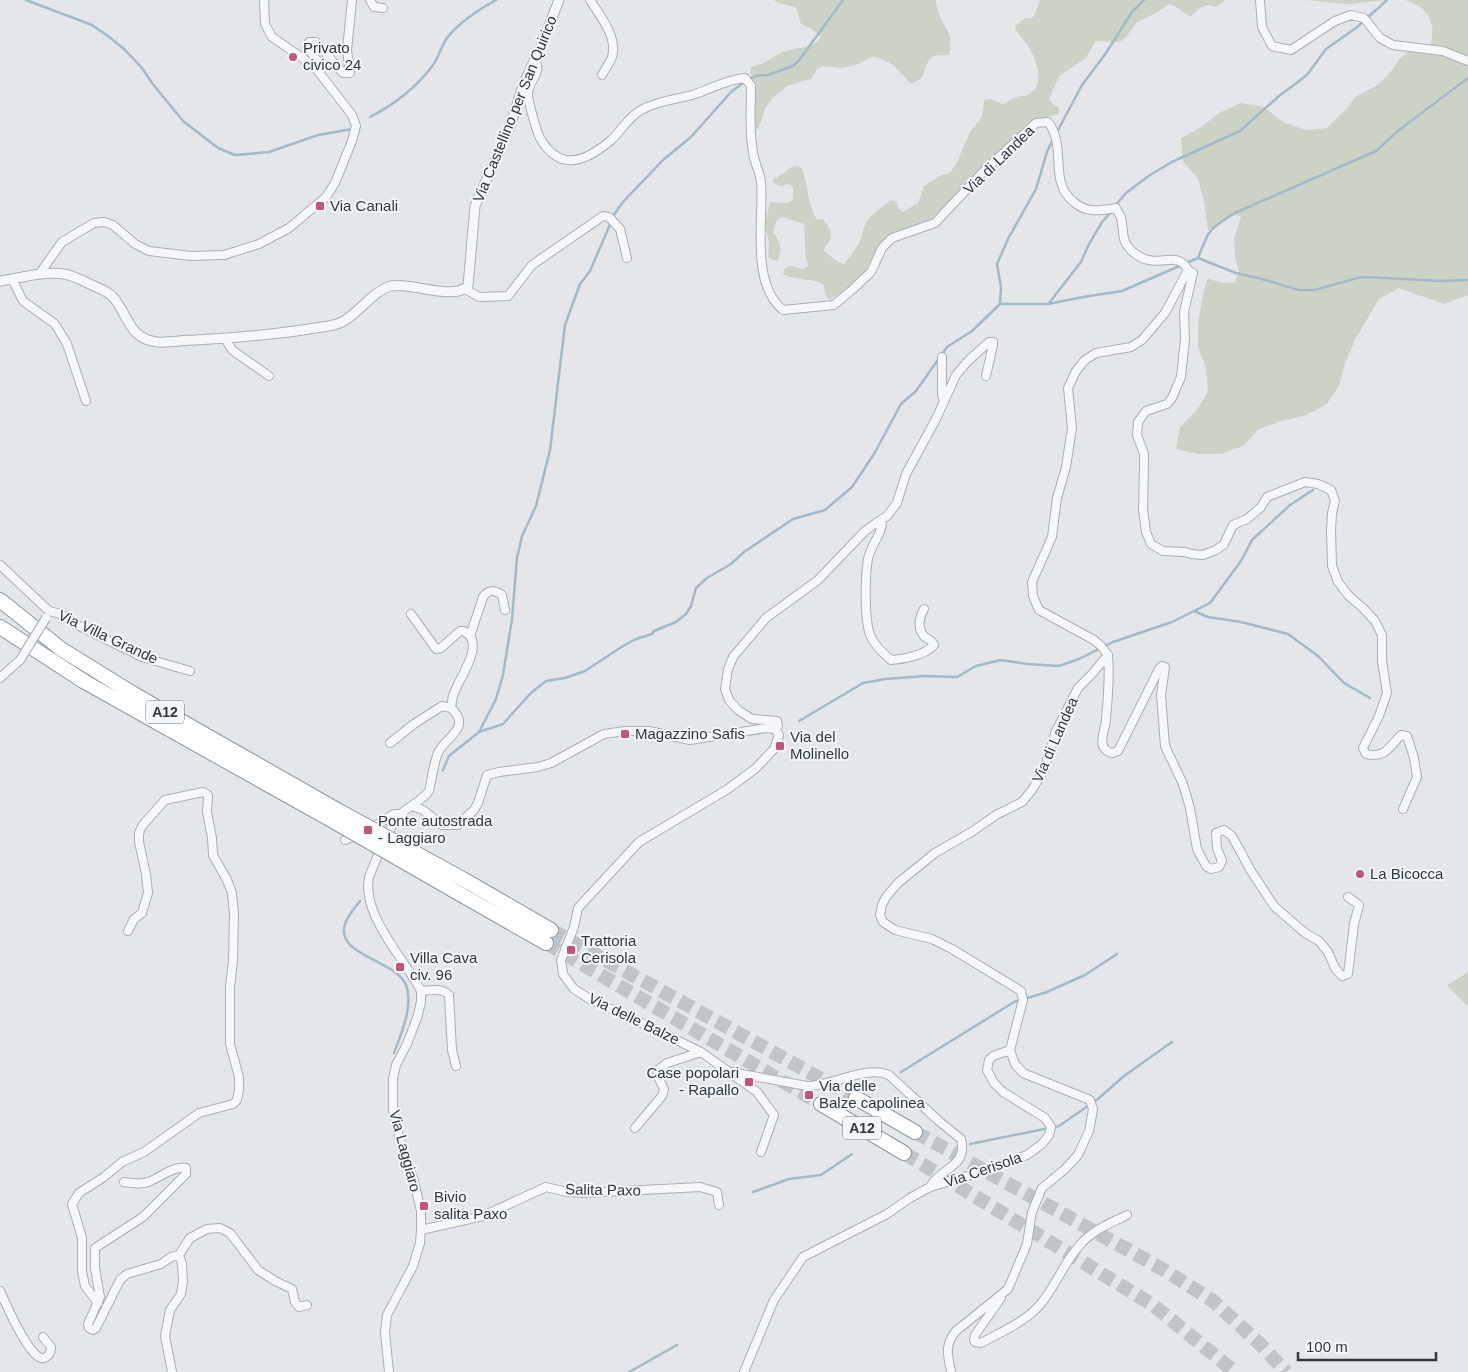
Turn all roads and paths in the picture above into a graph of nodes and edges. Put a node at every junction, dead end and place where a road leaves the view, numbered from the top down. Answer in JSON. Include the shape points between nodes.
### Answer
{"nodes":[{"id":1,"x":264,"y":0,"type":"edge"},
{"id":2,"x":352,"y":0,"type":"edge"},
{"id":3,"x":370,"y":0,"type":"edge"},
{"id":4,"x":559,"y":0,"type":"edge"},
{"id":5,"x":590,"y":0,"type":"edge"},
{"id":6,"x":1260,"y":0,"type":"edge"},
{"id":7,"x":383,"y":8,"type":"dead end"},
{"id":8,"x":535,"y":59,"type":"junction"},
{"id":9,"x":1468,"y":61,"type":"edge"},
{"id":10,"x":318,"y":71,"type":"junction"},
{"id":11,"x":602,"y":75,"type":"dead end"},
{"id":12,"x":626,"y":258,"type":"dead end"},
{"id":13,"x":1188,"y":270,"type":"junction"},
{"id":14,"x":40,"y":273,"type":"junction"},
{"id":15,"x":12,"y":279,"type":"junction"},
{"id":16,"x":0,"y":281,"type":"edge"},
{"id":17,"x":465,"y":289,"type":"junction"},
{"id":18,"x":225,"y":338,"type":"junction"},
{"id":19,"x":942,"y":357,"type":"dead end"},
{"id":20,"x":269,"y":376,"type":"dead end"},
{"id":21,"x":986,"y":376,"type":"dead end"},
{"id":22,"x":86,"y":401,"type":"dead end"},
{"id":23,"x":944,"y":401,"type":"junction"},
{"id":24,"x":882,"y":519,"type":"junction"},
{"id":25,"x":0,"y":565,"type":"edge"},
{"id":26,"x":0,"y":600,"type":"edge"},
{"id":27,"x":924,"y":609,"type":"dead end"},
{"id":28,"x":505,"y":610,"type":"dead end"},
{"id":29,"x":48,"y":614,"type":"junction"},
{"id":30,"x":411,"y":614,"type":"dead end"},
{"id":31,"x":0,"y":628,"type":"edge"},
{"id":32,"x":470,"y":636,"type":"junction"},
{"id":33,"x":1108,"y":655,"type":"junction"},
{"id":34,"x":190,"y":671,"type":"dead end"},
{"id":35,"x":0,"y":678,"type":"edge"},
{"id":36,"x":452,"y":708,"type":"junction"},
{"id":37,"x":775,"y":729,"type":"junction"},
{"id":38,"x":390,"y":743,"type":"dead end"},
{"id":39,"x":412,"y":806,"type":"junction"},
{"id":40,"x":1403,"y":809,"type":"dead end"},
{"id":41,"x":402,"y":814,"type":"junction"},
{"id":42,"x":336,"y":816,"type":"junction"},
{"id":43,"x":345,"y":840,"type":"dead end"},
{"id":44,"x":1348,"y":897,"type":"dead end"},
{"id":45,"x":551,"y":930,"type":"tunnel mouth"},
{"id":46,"x":128,"y":931,"type":"dead end"},
{"id":47,"x":546,"y":943,"type":"tunnel mouth"},
{"id":48,"x":422,"y":991,"type":"junction"},
{"id":49,"x":1010,"y":1050,"type":"junction"},
{"id":50,"x":701,"y":1052,"type":"junction"},
{"id":51,"x":456,"y":1066,"type":"dead end"},
{"id":52,"x":730,"y":1071,"type":"junction"},
{"id":53,"x":856,"y":1098,"type":"tunnel mouth"},
{"id":54,"x":821,"y":1104,"type":"tunnel mouth"},
{"id":55,"x":635,"y":1128,"type":"dead end"},
{"id":56,"x":914,"y":1132,"type":"tunnel mouth"},
{"id":57,"x":761,"y":1152,"type":"dead end"},
{"id":58,"x":904,"y":1152,"type":"tunnel mouth"},
{"id":59,"x":124,"y":1182,"type":"dead end"},
{"id":60,"x":930,"y":1187,"type":"junction"},
{"id":61,"x":720,"y":1204,"type":"dead end"},
{"id":62,"x":1127,"y":1215,"type":"dead end"},
{"id":63,"x":421,"y":1230,"type":"junction"},
{"id":64,"x":179,"y":1255,"type":"junction"},
{"id":65,"x":1008,"y":1289,"type":"junction"},
{"id":66,"x":0,"y":1291,"type":"edge"},
{"id":67,"x":98,"y":1304,"type":"junction"},
{"id":68,"x":307,"y":1305,"type":"dead end"},
{"id":69,"x":43,"y":1337,"type":"dead end"},
{"id":70,"x":172,"y":1372,"type":"edge"},
{"id":71,"x":389,"y":1372,"type":"edge"},
{"id":72,"x":744,"y":1372,"type":"edge"},
{"id":73,"x":951,"y":1372,"type":"edge"}],
"edges":[{"from":1,"to":10,"type":"street","via":[[265,24],[272,37]]},
{"from":2,"to":10,"type":"street","via":[[347,50],[350,73],[343,74],[316,42],[309,42],[307,47],[323,68]]},
{"from":3,"to":7,"type":"street","via":[[374,7]]},
{"from":4,"to":8,"type":"street","name":"Via Castellino per San Quirico"},
{"from":5,"to":11,"type":"street","via":[[614,48]]},
{"from":6,"to":9,"type":"street","via":[[1262,27],[1272,46],[1291,50],[1335,21],[1351,15],[1364,18],[1380,38],[1393,45],[1443,51]]},
{"from":8,"to":13,"type":"street","name":"Via di Landea","via":[[537,71],[528,94],[539,137],[554,156],[568,161],[584,158],[609,142],[638,112],[653,104],[745,78],[751,86],[752,151],[761,181],[760,259],[770,296],[783,310],[834,305],[871,272],[882,248],[892,238],[935,223],[1036,123],[1048,122],[1053,129],[1061,188],[1069,199],[1093,211],[1116,208],[1127,246],[1149,260],[1178,260]]},
{"from":8,"to":17,"type":"street","name":"Via Castellino per San Quirico","via":[[510,126],[474,206],[468,286]]},
{"from":10,"to":14,"type":"street","via":[[346,106],[356,126],[331,191],[289,228],[260,244],[224,255],[191,256],[149,251],[135,244],[113,225],[94,223],[62,242]]},
{"from":12,"to":17,"type":"street","via":[[620,229],[609,217],[603,216],[532,265],[508,296],[479,298]]},
{"from":13,"to":33,"type":"street","via":[[1165,313],[1142,340],[1131,347],[1096,353],[1085,360],[1068,388],[1072,428],[1066,467],[1057,498],[1052,537],[1032,582],[1033,596],[1039,610],[1094,640]]},
{"from":13,"to":40,"type":"street","via":[[1194,273],[1184,312],[1181,378],[1167,404],[1146,411],[1138,422],[1137,435],[1144,454],[1146,532],[1152,544],[1163,551],[1203,555],[1224,544],[1233,525],[1247,519],[1267,497],[1305,482],[1330,490],[1335,501],[1331,531],[1332,566],[1338,582],[1375,621],[1382,635],[1387,693],[1363,748],[1366,754],[1374,756],[1390,749],[1401,735],[1407,736],[1417,776]]},
{"from":14,"to":15,"type":"street"},
{"from":14,"to":18,"type":"street","via":[[64,274],[110,294],[141,337],[158,342]]},
{"from":15,"to":16,"type":"street"},
{"from":15,"to":22,"type":"street","via":[[23,301],[55,324],[67,344]]},
{"from":17,"to":18,"type":"street","via":[[454,292],[390,286],[340,323]]},
{"from":18,"to":20,"type":"street","via":[[232,350]]},
{"from":19,"to":23,"type":"street"},
{"from":21,"to":23,"type":"street","via":[[993,342],[989,342],[956,375]]},
{"from":23,"to":24,"type":"street","via":[[906,474],[897,503]]},
{"from":24,"to":27,"type":"street","via":[[882,527],[868,557],[866,612],[870,636],[892,660],[930,650],[934,645],[922,634],[919,626]]},
{"from":24,"to":37,"type":"street","via":[[865,531],[818,580],[766,618],[733,657],[726,688],[729,700],[752,719],[777,721]]},
{"from":25,"to":29,"type":"street"},
{"from":26,"to":42,"type":"highway","number":"A12","via":[[62,648],[132,693]]},
{"from":28,"to":32,"type":"street","via":[[502,595],[496,591],[486,592]]},
{"from":29,"to":34,"type":"street","name":"Via Villa Grande","via":[[60,614],[142,657]]},
{"from":29,"to":35,"type":"street","name":"Via Villa Grande","bridge":true,"via":[[20,660]]},
{"from":30,"to":32,"type":"street","via":[[436,649],[460,631]]},
{"from":31,"to":42,"type":"highway","number":"A12","via":[[85,682]]},
{"from":32,"to":36,"type":"street","via":[[473,646],[453,696]]},
{"from":33,"to":44,"type":"street","via":[[1106,721],[1102,738],[1106,751],[1118,751],[1159,669],[1165,667],[1162,695],[1165,746],[1183,784],[1197,849],[1206,866],[1211,869],[1218,867],[1222,861],[1216,833],[1224,830],[1232,836],[1274,906],[1319,941],[1342,976],[1348,974],[1359,905]]},
{"from":33,"to":49,"type":"street","name":"Via di Landea","via":[[1078,688],[1056,731],[1044,770],[1022,802],[996,814],[935,853],[898,883],[882,905],[880,915],[883,922],[895,930],[932,939],[1021,991],[1023,1000]]},
{"from":36,"to":38,"type":"street","via":[[442,706]]},
{"from":36,"to":39,"type":"street","via":[[459,724],[438,754],[426,796]]},
{"from":37,"to":39,"type":"street","via":[[690,740],[638,730],[604,734],[544,765],[486,775],[478,803],[458,825],[442,825],[423,810]]},
{"from":37,"to":50,"type":"street","name":"Via delle Balze","via":[[779,735],[774,749],[756,768],[728,789],[639,842],[578,908],[561,960],[563,974],[574,989]]},
{"from":39,"to":41,"type":"street"},
{"from":41,"to":43,"type":"street","via":[[394,814]]},
{"from":41,"to":48,"type":"street","via":[[388,835],[367,886],[373,910]]},
{"from":42,"to":45,"type":"highway","number":"A12","bridge":true,"via":[[468,882]]},
{"from":42,"to":47,"type":"highway","number":"A12","bridge":true,"via":[[460,894]]},
{"from":46,"to":67,"type":"street","via":[[134,919],[142,913],[148,893],[139,842],[142,826],[165,800],[205,793],[213,855],[232,893],[230,1044],[239,1090],[233,1104],[198,1113],[79,1193],[72,1204],[82,1238],[82,1271],[85,1286]]},
{"from":48,"to":51,"type":"street","via":[[440,990],[449,995]]},
{"from":48,"to":63,"type":"street","name":"Via Laggiaro","via":[[417,1018],[396,1065],[392,1089],[399,1137],[421,1211]]},
{"from":49,"to":60,"type":"street","name":"Via Cerisola","via":[[993,1056],[987,1070],[1003,1092],[1045,1118],[1051,1127],[1049,1135],[1027,1155]]},
{"from":49,"to":65,"type":"street","via":[[1015,1064],[1023,1073],[1087,1098],[1092,1109],[1090,1131],[1078,1155],[1042,1188],[1032,1212],[1027,1244]]},
{"from":50,"to":52,"type":"street","name":"Via delle Balze"},
{"from":50,"to":55,"type":"street","via":[[667,1063],[658,1070],[664,1089],[662,1096]]},
{"from":52,"to":57,"type":"street","via":[[756,1092],[774,1115]]},
{"from":52,"to":60,"type":"street","name":"Via delle Balze","via":[[812,1086],[850,1076],[883,1072],[889,1075],[961,1139],[964,1149],[959,1160]]},
{"from":53,"to":56,"type":"highway","number":"A12"},
{"from":54,"to":58,"type":"highway","number":"A12"},
{"from":59,"to":67,"type":"street","via":[[147,1183],[179,1167],[186,1168],[186,1174],[143,1217],[96,1248]]},
{"from":60,"to":72,"type":"street","name":"Via Cerisola","via":[[887,1214],[803,1257],[774,1300]]},
{"from":61,"to":63,"type":"street","name":"Salita Paxo","via":[[716,1192],[700,1187],[584,1193],[546,1187],[483,1216]]},
{"from":62,"to":65,"type":"street","via":[[1104,1225],[1077,1247],[1036,1310],[981,1343],[976,1342],[975,1335]]},
{"from":63,"to":71,"type":"street","name":"Via Laggiaro","via":[[413,1266],[387,1315],[385,1332]]},
{"from":64,"to":67,"type":"street","via":[[127,1274],[120,1280],[96,1328],[92,1330],[88,1324]]},
{"from":64,"to":68,"type":"street","via":[[190,1238],[207,1229],[220,1228],[230,1233],[258,1270],[292,1289],[299,1307]]},
{"from":64,"to":70,"type":"street","via":[[183,1281],[181,1294],[170,1310],[165,1336]]},
{"from":65,"to":73,"type":"street","via":[[967,1321],[949,1340]]},
{"from":66,"to":69,"type":"street","via":[[28,1346],[41,1360],[51,1348]]}]}
